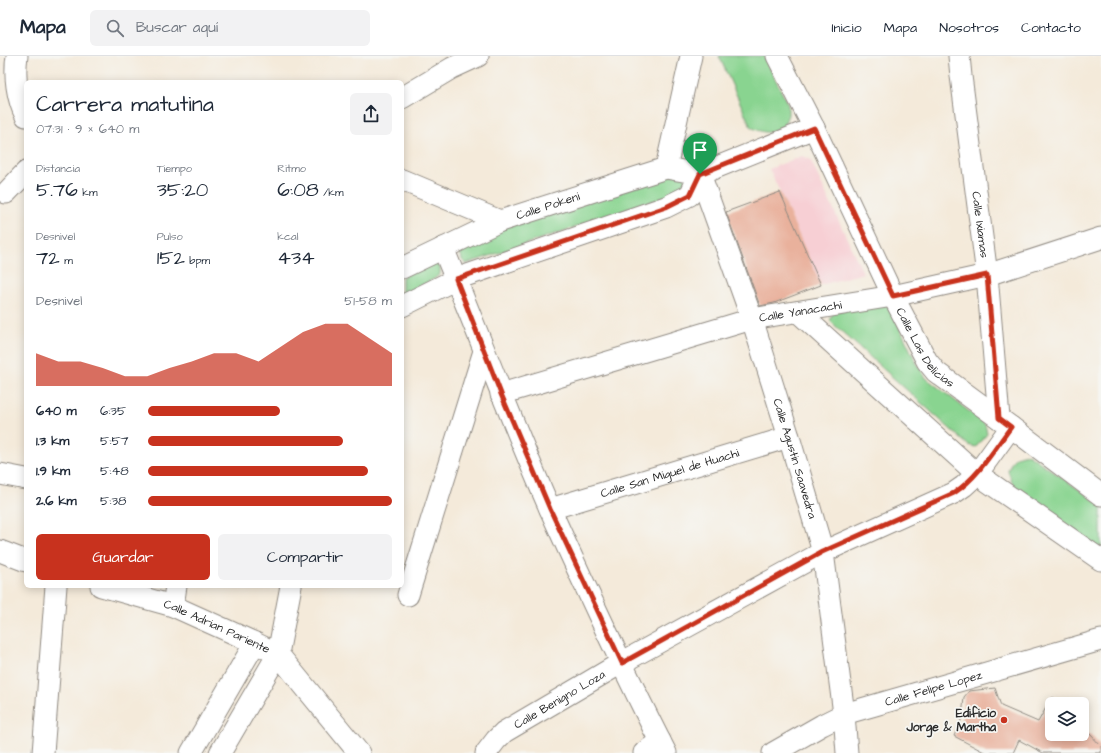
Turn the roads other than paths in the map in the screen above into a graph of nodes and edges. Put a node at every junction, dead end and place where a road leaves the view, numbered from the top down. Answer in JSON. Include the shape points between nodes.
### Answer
{"nodes":[{"id":1,"x":17,"y":56,"type":"edge"},
{"id":2,"x":478,"y":56,"type":"edge"},
{"id":3,"x":691,"y":56,"type":"edge"},
{"id":4,"x":959,"y":56,"type":"edge"},
{"id":5,"x":784,"y":59,"type":"edge"},
{"id":6,"x":404,"y":97,"type":"edge"},
{"id":7,"x":24,"y":112,"type":"edge"},
{"id":8,"x":814,"y":128,"type":"junction"},
{"id":9,"x":666,"y":168,"type":"junction"},
{"id":10,"x":24,"y":174,"type":"edge"},
{"id":11,"x":700,"y":174,"type":"junction"},
{"id":12,"x":404,"y":181,"type":"edge"},
{"id":13,"x":6,"y":194,"type":"dead end"},
{"id":14,"x":500,"y":221,"type":"junction"},
{"id":15,"x":1101,"y":238,"type":"edge"},
{"id":16,"x":443,"y":248,"type":"junction"},
{"id":17,"x":404,"y":267,"type":"edge"},
{"id":18,"x":987,"y":275,"type":"junction"},
{"id":19,"x":456,"y":279,"type":"junction"},
{"id":20,"x":893,"y":296,"type":"junction"},
{"id":21,"x":404,"y":305,"type":"edge"},
{"id":22,"x":798,"y":312,"type":"junction"},
{"id":23,"x":752,"y":319,"type":"junction"},
{"id":24,"x":484,"y":351,"type":"junction"},
{"id":25,"x":501,"y":394,"type":"junction"},
{"id":26,"x":1005,"y":422,"type":"junction"},
{"id":27,"x":788,"y":436,"type":"junction"},
{"id":28,"x":0,"y":474,"type":"edge"},
{"id":29,"x":977,"y":474,"type":"junction"},
{"id":30,"x":24,"y":479,"type":"edge"},
{"id":31,"x":1101,"y":495,"type":"edge"},
{"id":32,"x":550,"y":509,"type":"junction"},
{"id":33,"x":0,"y":551,"type":"edge"},
{"id":34,"x":822,"y":552,"type":"junction"},
{"id":35,"x":24,"y":560,"type":"edge"},
{"id":36,"x":1101,"y":560,"type":"edge"},
{"id":37,"x":56,"y":588,"type":"edge"},
{"id":38,"x":108,"y":588,"type":"edge"},
{"id":39,"x":176,"y":588,"type":"edge"},
{"id":40,"x":291,"y":588,"type":"edge"},
{"id":41,"x":408,"y":595,"type":"dead end"},
{"id":42,"x":173,"y":606,"type":"junction"},
{"id":43,"x":1101,"y":640,"type":"edge"},
{"id":44,"x":255,"y":643,"type":"junction"},
{"id":45,"x":278,"y":654,"type":"junction"},
{"id":46,"x":622,"y":663,"type":"junction"},
{"id":47,"x":844,"y":714,"type":"junction"},
{"id":48,"x":656,"y":749,"type":"edge"},
{"id":49,"x":43,"y":753,"type":"edge"},
{"id":50,"x":191,"y":753,"type":"edge"},
{"id":51,"x":220,"y":753,"type":"edge"},
{"id":52,"x":359,"y":753,"type":"edge"},
{"id":53,"x":486,"y":753,"type":"edge"},
{"id":54,"x":773,"y":753,"type":"edge"},
{"id":55,"x":847,"y":753,"type":"edge"}],
"edges":[{"from":1,"to":7,"type":"street","via":[[17,86]]},
{"from":2,"to":6,"type":"street","via":[[452,68]]},
{"from":3,"to":9,"type":"street"},
{"from":4,"to":18,"type":"street","name":"Calle Ixiamas"},
{"from":5,"to":8,"type":"street","name":"Calle Las Delicias"},
{"from":8,"to":11,"type":"street"},
{"from":8,"to":20,"type":"street","name":"Calle Las Delicias"},
{"from":9,"to":11,"type":"street","name":"Calle Pokeni"},
{"from":9,"to":14,"type":"street","name":"Calle Pokeni"},
{"from":10,"to":13,"type":"street"},
{"from":11,"to":19,"type":"street","via":[[690,195],[672,204]]},
{"from":11,"to":23,"type":"street","name":"Calle Agustin Saavedra"},
{"from":12,"to":14,"type":"street"},
{"from":14,"to":16,"type":"street","name":"Calle Pokeni"},
{"from":15,"to":18,"type":"street","name":"Calle Yanacachi"},
{"from":16,"to":17,"type":"street","name":"Calle Pokeni"},
{"from":16,"to":19,"type":"street"},
{"from":18,"to":20,"type":"street","name":"Calle Yanacachi"},
{"from":18,"to":26,"type":"street","name":"Calle Ixiamas"},
{"from":19,"to":21,"type":"street"},
{"from":19,"to":24,"type":"street"},
{"from":20,"to":22,"type":"street","name":"Calle Yanacachi"},
{"from":20,"to":26,"type":"street","name":"Calle Las Delicias","via":[[927,361],[936,372]]},
{"from":22,"to":23,"type":"street","name":"Calle Yanacachi"},
{"from":22,"to":29,"type":"street"},
{"from":23,"to":25,"type":"street","name":"Calle Yanacachi"},
{"from":23,"to":27,"type":"street","name":"Calle Agustin Saavedra"},
{"from":24,"to":25,"type":"street"},
{"from":24,"to":41,"type":"street"},
{"from":25,"to":32,"type":"street"},
{"from":26,"to":29,"type":"street"},
{"from":26,"to":31,"type":"street","name":"Calle Las Delicias"},
{"from":27,"to":32,"type":"street","name":"Calle San Miguel de Huachi"},
{"from":27,"to":34,"type":"street","name":"Calle Agustin Saavedra"},
{"from":28,"to":30,"type":"street"},
{"from":29,"to":34,"type":"street","name":"Calle Benigno Loza","via":[[954,493]]},
{"from":29,"to":36,"type":"street"},
{"from":32,"to":46,"type":"street"},
{"from":33,"to":35,"type":"street"},
{"from":34,"to":46,"type":"street","name":"Calle Benigno Loza"},
{"from":34,"to":47,"type":"street","name":"Calle Agustin Saavedra"},
{"from":37,"to":49,"type":"street"},
{"from":38,"to":42,"type":"street","name":"Calle Adrian Pariente"},
{"from":39,"to":42,"type":"street"},
{"from":40,"to":45,"type":"street"},
{"from":42,"to":44,"type":"street","name":"Calle Adrian Pariente"},
{"from":43,"to":47,"type":"street","name":"Calle Felipe Lopez"},
{"from":44,"to":45,"type":"street","name":"Calle Adrian Pariente"},
{"from":44,"to":50,"type":"street"},
{"from":45,"to":51,"type":"street"},
{"from":45,"to":52,"type":"street","name":"Calle Adrian Pariente"},
{"from":46,"to":48,"type":"street"},
{"from":46,"to":53,"type":"street","name":"Calle Benigno Loza","via":[[504,732]]},
{"from":47,"to":54,"type":"street","name":"Calle Felipe Lopez"},
{"from":47,"to":55,"type":"street","name":"Calle Agustin Saavedra"}]}
